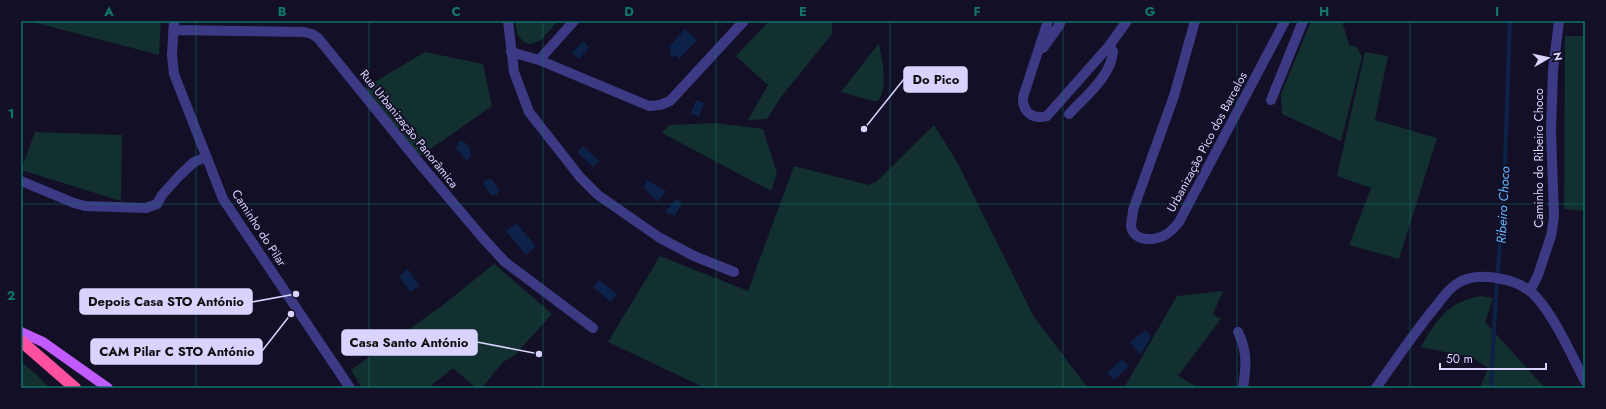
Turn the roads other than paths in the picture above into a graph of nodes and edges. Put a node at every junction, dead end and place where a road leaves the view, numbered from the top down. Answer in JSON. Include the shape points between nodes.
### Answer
{"nodes":[{"id":1,"x":508,"y":21,"type":"edge"},
{"id":2,"x":574,"y":21,"type":"edge"},
{"id":3,"x":744,"y":21,"type":"edge"},
{"id":4,"x":1048,"y":21,"type":"edge"},
{"id":5,"x":1061,"y":21,"type":"edge"},
{"id":6,"x":1127,"y":21,"type":"edge"},
{"id":7,"x":1195,"y":21,"type":"edge"},
{"id":8,"x":1285,"y":21,"type":"edge"},
{"id":9,"x":1303,"y":21,"type":"edge"},
{"id":10,"x":1559,"y":21,"type":"edge"},
{"id":11,"x":173,"y":26,"type":"edge"},
{"id":12,"x":1109,"y":46,"type":"junction"},
{"id":13,"x":511,"y":52,"type":"junction"},
{"id":14,"x":1037,"y":56,"type":"junction"},
{"id":15,"x":539,"y":60,"type":"junction"},
{"id":16,"x":1271,"y":100,"type":"dead end"},
{"id":17,"x":1069,"y":114,"type":"dead end"},
{"id":18,"x":206,"y":157,"type":"junction"},
{"id":19,"x":21,"y":180,"type":"edge"},
{"id":20,"x":734,"y":272,"type":"dead end"},
{"id":21,"x":1530,"y":291,"type":"junction"},
{"id":22,"x":593,"y":328,"type":"dead end"},
{"id":23,"x":21,"y":332,"type":"edge"},
{"id":24,"x":1238,"y":332,"type":"dead end"},
{"id":25,"x":21,"y":341,"type":"edge"},
{"id":26,"x":1585,"y":381,"type":"edge"},
{"id":27,"x":76,"y":388,"type":"edge"},
{"id":28,"x":108,"y":388,"type":"edge"},
{"id":29,"x":350,"y":388,"type":"edge"},
{"id":30,"x":1243,"y":388,"type":"edge"},
{"id":31,"x":1376,"y":388,"type":"edge"}],
"edges":[{"from":1,"to":13,"type":"street"},
{"from":2,"to":15,"type":"street"},
{"from":3,"to":15,"type":"street","via":[[670,101],[660,105],[649,106]]},
{"from":4,"to":14,"type":"street"},
{"from":5,"to":14,"type":"street"},
{"from":6,"to":12,"type":"street"},
{"from":7,"to":8,"type":"street","name":"Urbanização Pico dos Barcelos","via":[[1174,96],[1133,210],[1131,226],[1134,235],[1140,238],[1150,240],[1164,236],[1180,222]]},
{"from":9,"to":16,"type":"street"},
{"from":10,"to":21,"type":"street","name":"Caminho do Ribeiro Choco","via":[[1553,70],[1551,131],[1554,217],[1551,236]]},
{"from":11,"to":18,"type":"street","name":"Caminho do Pilar","via":[[174,74]]},
{"from":11,"to":22,"type":"street","name":"Rua Urbanização Panorâmica","via":[[304,32],[318,38],[416,159],[505,262]]},
{"from":12,"to":14,"type":"street","via":[[1047,116],[1041,118],[1027,112],[1023,102]]},
{"from":12,"to":17,"type":"street","via":[[1114,51],[1108,71]]},
{"from":13,"to":15,"type":"street"},
{"from":13,"to":20,"type":"street","via":[[514,72],[529,112],[580,177],[598,195],[660,238],[694,256]]},
{"from":18,"to":19,"type":"street","via":[[194,162],[180,175],[157,204],[146,208],[85,206]]},
{"from":18,"to":29,"type":"street","name":"Caminho do Pilar","via":[[223,199]]},
{"from":21,"to":26,"type":"street","via":[[1545,307]]},
{"from":21,"to":31,"type":"street","via":[[1512,281],[1489,276],[1468,279],[1452,287]]},
{"from":23,"to":28,"type":"main road","via":[[43,342]]},
{"from":24,"to":30,"type":"street","via":[[1244,344]]},
{"from":25,"to":27,"type":"highway"}]}
